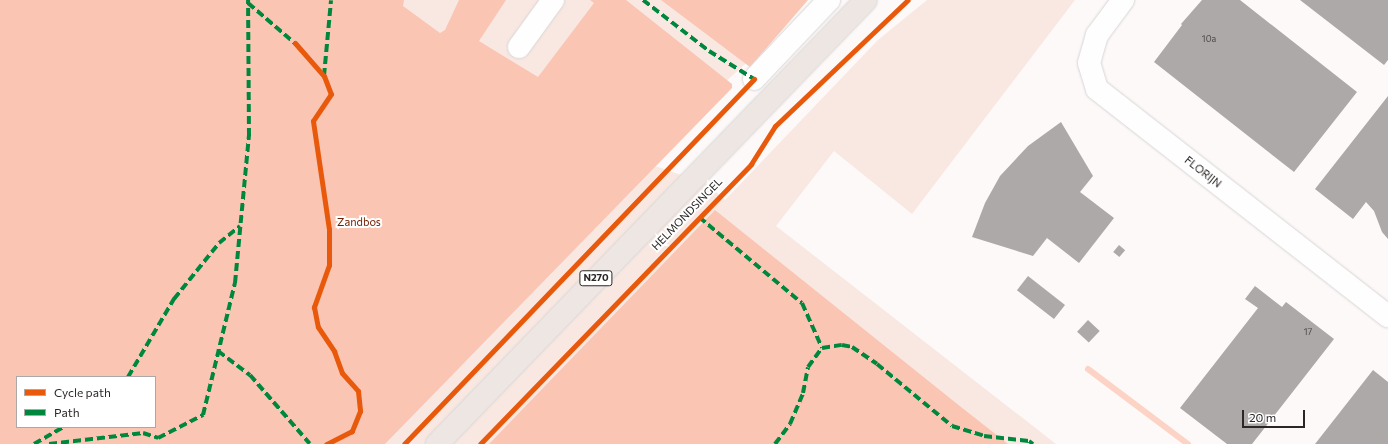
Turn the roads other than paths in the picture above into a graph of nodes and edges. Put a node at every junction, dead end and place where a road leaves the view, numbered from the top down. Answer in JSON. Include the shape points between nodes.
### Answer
{"nodes":[{"id":1,"x":553,"y":0,"type":"edge"},
{"id":2,"x":829,"y":0,"type":"edge"},
{"id":3,"x":866,"y":0,"type":"edge"},
{"id":4,"x":1124,"y":0,"type":"edge"},
{"id":5,"x":519,"y":47,"type":"dead end"},
{"id":6,"x":754,"y":79,"type":"dead end"},
{"id":7,"x":1388,"y":316,"type":"edge"},
{"id":8,"x":437,"y":444,"type":"edge"}],
"edges":[{"from":1,"to":5,"type":"street"},
{"from":2,"to":6,"type":"street"},
{"from":3,"to":8,"type":"main road","name":"HELMONDSINGEL","number":"N270"},
{"from":4,"to":7,"type":"street","name":"FLORIJN","via":[[1097,35],[1089,63],[1097,89]]}]}
